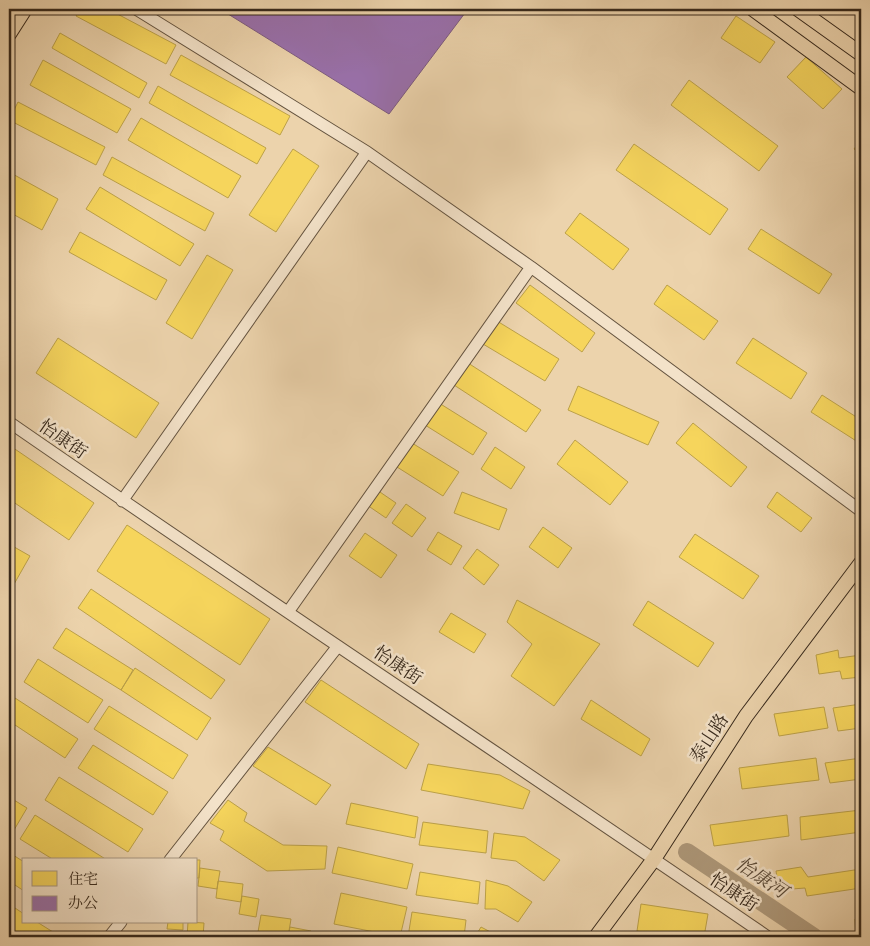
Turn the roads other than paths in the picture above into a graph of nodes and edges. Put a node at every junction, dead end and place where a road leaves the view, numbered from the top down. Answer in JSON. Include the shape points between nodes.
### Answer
{"nodes":[{"id":1,"x":25,"y":9,"type":"edge"},
{"id":2,"x":136,"y":9,"type":"edge"},
{"id":3,"x":753,"y":9,"type":"edge"},
{"id":4,"x":798,"y":9,"type":"edge"},
{"id":5,"x":9,"y":34,"type":"edge"},
{"id":6,"x":861,"y":54,"type":"edge"},
{"id":7,"x":861,"y":88,"type":"edge"},
{"id":8,"x":367,"y":152,"type":"junction"},
{"id":9,"x":531,"y":267,"type":"junction"},
{"id":10,"x":9,"y":422,"type":"edge"},
{"id":11,"x":122,"y":501,"type":"junction"},
{"id":12,"x":861,"y":511,"type":"edge"},
{"id":13,"x":861,"y":564,"type":"edge"},
{"id":14,"x":288,"y":612,"type":"junction"},
{"id":15,"x":338,"y":646,"type":"junction"},
{"id":16,"x":172,"y":858,"type":"edge"},
{"id":17,"x":654,"y":859,"type":"junction"},
{"id":18,"x":119,"y":924,"type":"edge"},
{"id":19,"x":109,"y":937,"type":"edge"},
{"id":20,"x":596,"y":937,"type":"edge"},
{"id":21,"x":768,"y":937,"type":"edge"}],
"edges":[{"from":1,"to":5,"type":"main road"},
{"from":2,"to":8,"type":"street"},
{"from":3,"to":7,"type":"main road"},
{"from":4,"to":6,"type":"main road"},
{"from":8,"to":9,"type":"street"},
{"from":8,"to":11,"type":"street"},
{"from":9,"to":12,"type":"street"},
{"from":9,"to":14,"type":"street"},
{"from":10,"to":11,"type":"street","name":"怡康街"},
{"from":11,"to":14,"type":"street","name":"怡康街"},
{"from":13,"to":17,"type":"main road","name":"泰山路","via":[[746,716]]},
{"from":14,"to":15,"type":"street","name":"怡康街"},
{"from":15,"to":16,"type":"street"},
{"from":15,"to":17,"type":"street","name":"怡康街"},
{"from":17,"to":20,"type":"main road","name":"泰山路"},
{"from":17,"to":21,"type":"street","name":"怡康街"},
{"from":18,"to":19,"type":"street"}]}
